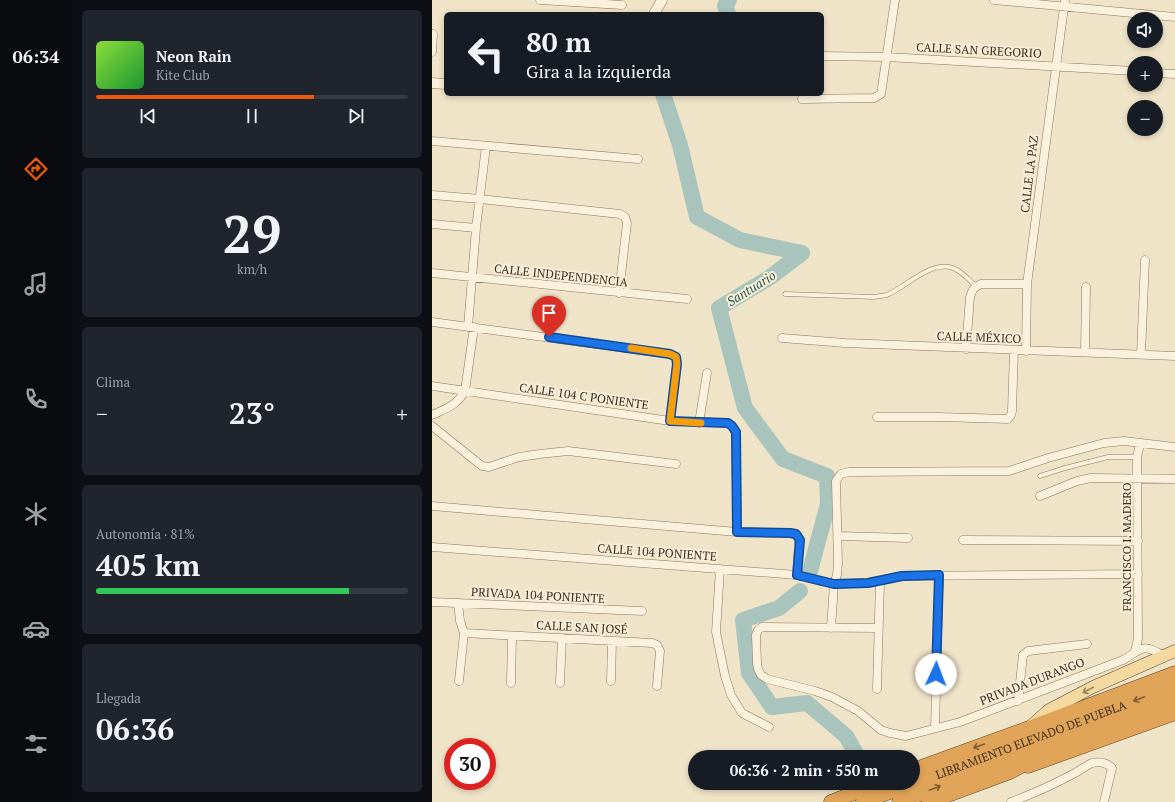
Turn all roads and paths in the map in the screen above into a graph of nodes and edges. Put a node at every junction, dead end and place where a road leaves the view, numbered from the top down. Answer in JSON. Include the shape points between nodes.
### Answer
{"nodes":[{"id":1,"x":540,"y":0,"type":"edge"},
{"id":2,"x":662,"y":0,"type":"edge"},
{"id":3,"x":895,"y":0,"type":"edge"},
{"id":4,"x":994,"y":0,"type":"edge"},
{"id":5,"x":1064,"y":3,"type":"edge"},
{"id":6,"x":622,"y":5,"type":"dead end"},
{"id":7,"x":655,"y":12,"type":"edge"},
{"id":8,"x":1175,"y":17,"type":"edge"},
{"id":9,"x":433,"y":34,"type":"edge"},
{"id":10,"x":432,"y":52,"type":"edge"},
{"id":11,"x":824,"y":56,"type":"edge"},
{"id":12,"x":887,"y":57,"type":"junction"},
{"id":13,"x":1056,"y":66,"type":"junction"},
{"id":14,"x":1127,"y":71,"type":"edge"},
{"id":15,"x":1163,"y":73,"type":"edge"},
{"id":16,"x":1175,"y":74,"type":"edge"},
{"id":17,"x":432,"y":83,"type":"edge"},
{"id":18,"x":444,"y":84,"type":"edge"},
{"id":19,"x":802,"y":99,"type":"dead end"},
{"id":20,"x":432,"y":141,"type":"edge"},
{"id":21,"x":486,"y":146,"type":"junction"},
{"id":22,"x":638,"y":159,"type":"dead end"},
{"id":23,"x":432,"y":195,"type":"edge"},
{"id":24,"x":480,"y":199,"type":"junction"},
{"id":25,"x":432,"y":224,"type":"edge"},
{"id":26,"x":476,"y":228,"type":"junction"},
{"id":27,"x":1145,"y":260,"type":"dead end"},
{"id":28,"x":432,"y":273,"type":"edge"},
{"id":29,"x":473,"y":278,"type":"junction"},
{"id":30,"x":1027,"y":284,"type":"junction"},
{"id":31,"x":1086,"y":287,"type":"dead end"},
{"id":32,"x":974,"y":288,"type":"junction"},
{"id":33,"x":619,"y":293,"type":"junction"},
{"id":34,"x":785,"y":294,"type":"dead end"},
{"id":35,"x":687,"y":299,"type":"dead end"},
{"id":36,"x":432,"y":322,"type":"edge"},
{"id":37,"x":471,"y":327,"type":"junction"},
{"id":38,"x":782,"y":338,"type":"dead end"},
{"id":39,"x":966,"y":349,"type":"junction"},
{"id":40,"x":1014,"y":350,"type":"junction"},
{"id":41,"x":1026,"y":351,"type":"junction"},
{"id":42,"x":1085,"y":352,"type":"junction"},
{"id":43,"x":1141,"y":354,"type":"junction"},
{"id":44,"x":1175,"y":356,"type":"edge"},
{"id":45,"x":707,"y":373,"type":"dead end"},
{"id":46,"x":432,"y":386,"type":"edge"},
{"id":47,"x":465,"y":391,"type":"junction"},
{"id":48,"x":432,"y":415,"type":"edge"},
{"id":49,"x":877,"y":416,"type":"dead end"},
{"id":50,"x":670,"y":421,"type":"junction"},
{"id":51,"x":699,"y":423,"type":"junction"},
{"id":52,"x":432,"y":426,"type":"edge"},
{"id":53,"x":1140,"y":444,"type":"junction"},
{"id":54,"x":1175,"y":447,"type":"edge"},
{"id":55,"x":1137,"y":457,"type":"junction"},
{"id":56,"x":676,"y":464,"type":"dead end"},
{"id":57,"x":1040,"y":476,"type":"dead end"},
{"id":58,"x":1138,"y":478,"type":"junction"},
{"id":59,"x":1175,"y":479,"type":"edge"},
{"id":60,"x":1040,"y":496,"type":"dead end"},
{"id":61,"x":432,"y":506,"type":"edge"},
{"id":62,"x":737,"y":532,"type":"junction"},
{"id":63,"x":838,"y":536,"type":"junction"},
{"id":64,"x":908,"y":538,"type":"dead end"},
{"id":65,"x":963,"y":540,"type":"dead end"},
{"id":66,"x":1138,"y":541,"type":"junction"},
{"id":67,"x":432,"y":547,"type":"edge"},
{"id":68,"x":720,"y":569,"type":"junction"},
{"id":69,"x":1138,"y":574,"type":"junction"},
{"id":70,"x":797,"y":575,"type":"junction"},
{"id":71,"x":939,"y":575,"type":"junction"},
{"id":72,"x":880,"y":581,"type":"junction"},
{"id":73,"x":834,"y":584,"type":"junction"},
{"id":74,"x":432,"y":602,"type":"edge"},
{"id":75,"x":458,"y":603,"type":"junction"},
{"id":76,"x":642,"y":612,"type":"dead end"},
{"id":77,"x":831,"y":628,"type":"junction"},
{"id":78,"x":878,"y":628,"type":"junction"},
{"id":79,"x":464,"y":633,"type":"junction"},
{"id":80,"x":512,"y":636,"type":"junction"},
{"id":81,"x":562,"y":638,"type":"junction"},
{"id":82,"x":612,"y":641,"type":"junction"},
{"id":83,"x":1087,"y":644,"type":"dead end"},
{"id":84,"x":1135,"y":651,"type":"junction"},
{"id":85,"x":1175,"y":651,"type":"edge"},
{"id":86,"x":1164,"y":656,"type":"junction"},
{"id":87,"x":1175,"y":673,"type":"edge"},
{"id":88,"x":459,"y":681,"type":"dead end"},
{"id":89,"x":611,"y":681,"type":"dead end"},
{"id":90,"x":560,"y":683,"type":"dead end"},
{"id":91,"x":511,"y":684,"type":"dead end"},
{"id":92,"x":1175,"y":685,"type":"edge"},
{"id":93,"x":657,"y":686,"type":"dead end"},
{"id":94,"x":877,"y":689,"type":"dead end"},
{"id":95,"x":1175,"y":698,"type":"edge"},
{"id":96,"x":1018,"y":701,"type":"junction"},
{"id":97,"x":1175,"y":705,"type":"edge"},
{"id":98,"x":1175,"y":713,"type":"edge"},
{"id":99,"x":769,"y":727,"type":"dead end"},
{"id":100,"x":935,"y":728,"type":"junction"},
{"id":101,"x":1029,"y":728,"type":"junction"},
{"id":102,"x":920,"y":767,"type":"edge"},
{"id":103,"x":1010,"y":772,"type":"junction"},
{"id":104,"x":861,"y":790,"type":"edge"},
{"id":105,"x":831,"y":802,"type":"edge"},
{"id":106,"x":863,"y":802,"type":"edge"},
{"id":107,"x":898,"y":802,"type":"edge"},
{"id":108,"x":929,"y":802,"type":"edge"},
{"id":109,"x":1011,"y":802,"type":"edge"},
{"id":110,"x":1104,"y":802,"type":"edge"}],
"edges":[{"from":1,"to":6,"type":"street"},
{"from":2,"to":7,"type":"street"},
{"from":3,"to":12,"type":"street"},
{"from":4,"to":5,"type":"street"},
{"from":5,"to":8,"type":"street"},
{"from":5,"to":13,"type":"street","name":"CALLE LA PAZ"},
{"from":9,"to":10,"type":"street"},
{"from":11,"to":12,"type":"street","name":"CALLE SAN GREGORIO"},
{"from":12,"to":13,"type":"street","name":"CALLE SAN GREGORIO"},
{"from":12,"to":19,"type":"street","via":[[881,94],[874,98]]},
{"from":13,"to":14,"type":"street","name":"CALLE SAN GREGORIO"},
{"from":13,"to":30,"type":"street","name":"CALLE LA PAZ"},
{"from":15,"to":16,"type":"street"},
{"from":17,"to":18,"type":"street"},
{"from":20,"to":21,"type":"street"},
{"from":21,"to":22,"type":"street"},
{"from":21,"to":24,"type":"street"},
{"from":23,"to":24,"type":"street"},
{"from":24,"to":26,"type":"street"},
{"from":24,"to":33,"type":"street","via":[[620,214],[625,217],[627,223]]},
{"from":25,"to":26,"type":"street"},
{"from":26,"to":29,"type":"street"},
{"from":27,"to":43,"type":"street"},
{"from":28,"to":29,"type":"street","name":"CALLE INDEPENDENCIA"},
{"from":29,"to":33,"type":"street","name":"CALLE INDEPENDENCIA"},
{"from":29,"to":37,"type":"street"},
{"from":30,"to":32,"type":"street","via":[[981,284]]},
{"from":30,"to":41,"type":"street","name":"CALLE LA PAZ"},
{"from":31,"to":42,"type":"street"},
{"from":32,"to":34,"type":"lane","via":[[956,269],[947,266],[921,274],[886,295],[874,297]]},
{"from":32,"to":39,"type":"street"},
{"from":33,"to":35,"type":"street","name":"CALLE INDEPENDENCIA"},
{"from":36,"to":37,"type":"street"},
{"from":37,"to":47,"type":"street"},
{"from":37,"to":50,"type":"street","via":[[670,354],[676,357],[677,364]]},
{"from":38,"to":39,"type":"street","name":"CALLE MÉXICO"},
{"from":39,"to":40,"type":"street","name":"CALLE MÉXICO"},
{"from":40,"to":41,"type":"street","name":"CALLE MÉXICO"},
{"from":40,"to":49,"type":"street","via":[[1012,411],[1008,419]]},
{"from":41,"to":42,"type":"street","name":"CALLE MÉXICO"},
{"from":42,"to":43,"type":"street","name":"CALLE MÉXICO"},
{"from":43,"to":44,"type":"street","name":"CALLE MÉXICO"},
{"from":45,"to":51,"type":"street"},
{"from":46,"to":47,"type":"street","name":"CALLE 104 C PONIENTE"},
{"from":47,"to":48,"type":"street","via":[[455,404]]},
{"from":47,"to":50,"type":"street","name":"CALLE 104 C PONIENTE"},
{"from":50,"to":51,"type":"street","name":"CALLE 104 C PONIENTE"},
{"from":51,"to":62,"type":"street","name":"CALLE 104 C PONIENTE","via":[[728,423],[736,432]]},
{"from":52,"to":56,"type":"street","via":[[482,466],[489,468],[520,457],[568,451]]},
{"from":53,"to":54,"type":"street"},
{"from":53,"to":55,"type":"street","name":"FRANCISCO I. MADERO"},
{"from":53,"to":63,"type":"street","via":[[1124,441],[1104,443],[1009,471],[841,474],[836,481]]},
{"from":55,"to":57,"type":"lane","via":[[1108,457]]},
{"from":55,"to":58,"type":"street","name":"FRANCISCO I. MADERO"},
{"from":58,"to":59,"type":"street"},
{"from":58,"to":60,"type":"street","via":[[1090,478]]},
{"from":58,"to":66,"type":"street","name":"FRANCISCO I. MADERO"},
{"from":61,"to":62,"type":"street"},
{"from":62,"to":70,"type":"street","via":[[796,534],[800,540]]},
{"from":63,"to":64,"type":"street"},
{"from":63,"to":73,"type":"street","via":[[838,564]]},
{"from":65,"to":66,"type":"street"},
{"from":66,"to":69,"type":"street","name":"FRANCISCO I. MADERO"},
{"from":67,"to":68,"type":"street","name":"CALLE 104 PONIENTE"},
{"from":68,"to":70,"type":"street","name":"CALLE 104 PONIENTE"},
{"from":68,"to":99,"type":"street","via":[[716,632],[730,695],[742,713]]},
{"from":69,"to":71,"type":"street","name":"CALLE 104 PONIENTE"},
{"from":69,"to":84,"type":"street","name":"FRANCISCO I. MADERO","via":[[1138,639]]},
{"from":70,"to":73,"type":"street","name":"CALLE 104 PONIENTE"},
{"from":71,"to":72,"type":"street","name":"CALLE 104 PONIENTE","via":[[902,576]]},
{"from":71,"to":100,"type":"street"},
{"from":72,"to":73,"type":"street","name":"CALLE 104 PONIENTE"},
{"from":72,"to":78,"type":"street"},
{"from":73,"to":77,"type":"street"},
{"from":74,"to":75,"type":"street","name":"PRIVADA 104 PONIENTE"},
{"from":75,"to":76,"type":"street","name":"PRIVADA 104 PONIENTE"},
{"from":75,"to":79,"type":"street"},
{"from":77,"to":78,"type":"street"},
{"from":77,"to":100,"type":"street","name":"PRIVADA DURANGO","via":[[762,627],[756,635],[758,669],[761,675],[767,680],[815,691],[832,698],[858,712],[881,730],[890,733],[906,736]]},
{"from":78,"to":94,"type":"street"},
{"from":79,"to":80,"type":"street","name":"CALLE SAN JOSÉ"},
{"from":79,"to":88,"type":"street"},
{"from":80,"to":81,"type":"street","name":"CALLE SAN JOSÉ"},
{"from":80,"to":91,"type":"street"},
{"from":81,"to":82,"type":"street","name":"CALLE SAN JOSÉ"},
{"from":81,"to":90,"type":"street"},
{"from":82,"to":89,"type":"street"},
{"from":82,"to":93,"type":"street","name":"CALLE SAN JOSÉ","via":[[657,645],[660,651]]},
{"from":83,"to":96,"type":"street","via":[[1028,651],[1023,655]]},
{"from":84,"to":86,"type":"street","via":[[1152,648]]},
{"from":84,"to":96,"type":"street","name":"PRIVADA DURANGO","via":[[1123,660]]},
{"from":85,"to":86,"type":"main road"},
{"from":86,"to":101,"type":"main road","one_way":true,"via":[[1093,687],[1049,710]]},
{"from":87,"to":101,"type":"highway"},
{"from":92,"to":106,"type":"highway","name":"LIBRAMIENTO ELEVADO DE PUEBLA","one_way":true},
{"from":107,"to":95,"type":"highway","name":"LIBRAMIENTO ELEVADO DE PUEBLA","one_way":true},
{"from":96,"to":100,"type":"street","name":"PRIVADA DURANGO","via":[[960,722]]},
{"from":97,"to":103,"type":"highway","via":[[1060,747]]},
{"from":98,"to":103,"type":"highway"},
{"from":101,"to":102,"type":"highway","one_way":true},
{"from":103,"to":108,"type":"highway"},
{"from":104,"to":105,"type":"highway"},
{"from":109,"to":110,"type":"street","via":[[1041,791],[1091,763],[1102,762],[1112,768]]}]}
